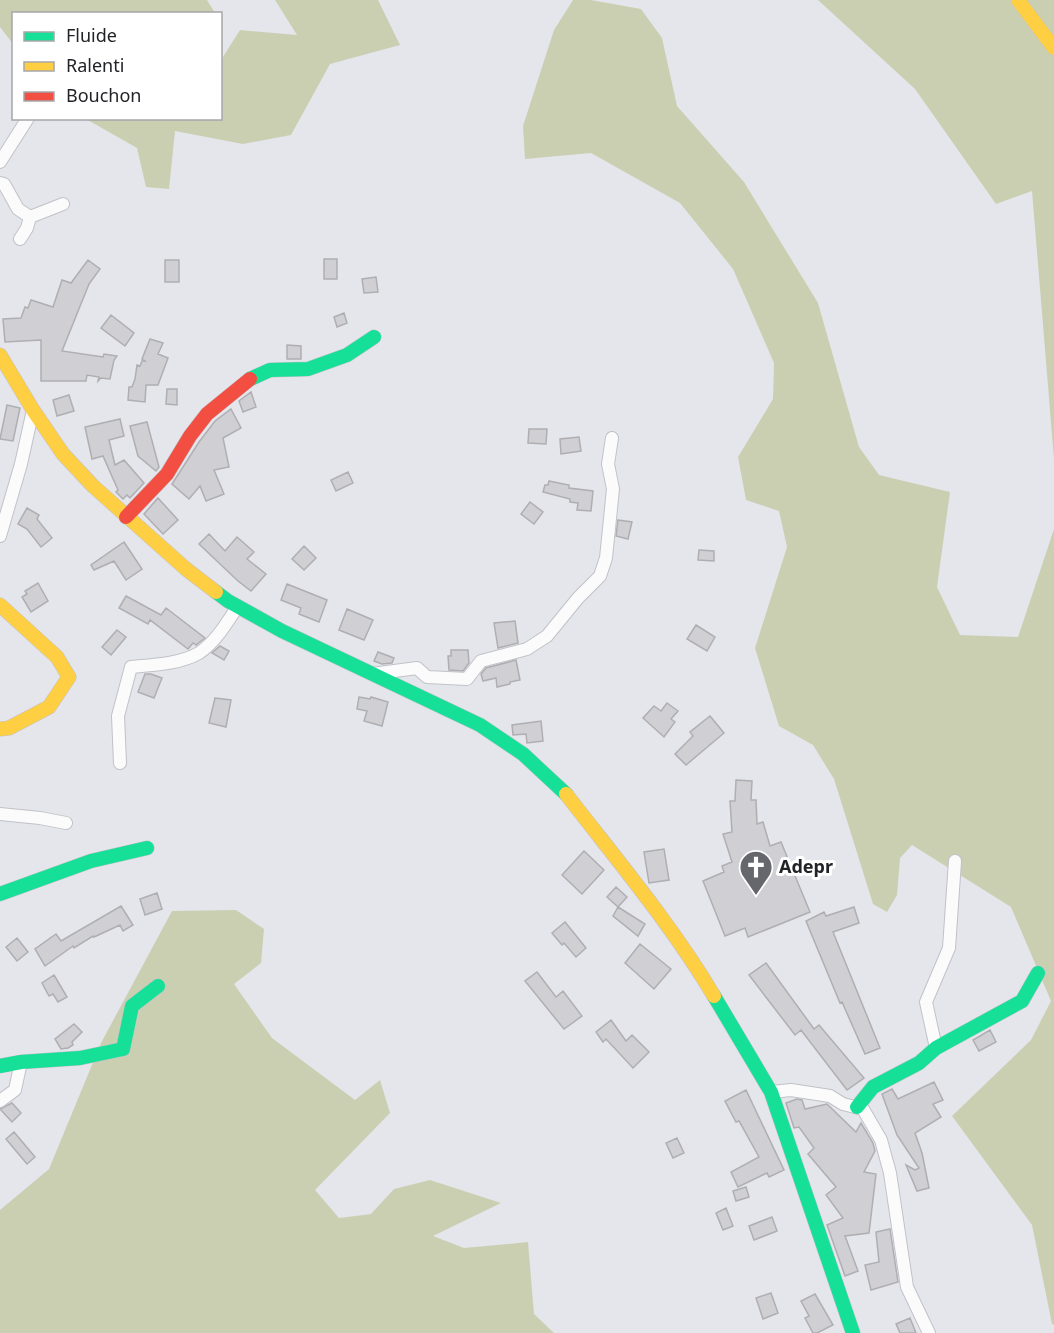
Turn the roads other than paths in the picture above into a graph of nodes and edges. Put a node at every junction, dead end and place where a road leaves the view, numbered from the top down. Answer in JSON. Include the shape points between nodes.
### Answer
{"nodes":[{"id":1,"x":1018,"y":0,"type":"edge"},
{"id":2,"x":1054,"y":48,"type":"edge"},
{"id":3,"x":27,"y":120,"type":"edge"},
{"id":4,"x":0,"y":162,"type":"edge"},
{"id":5,"x":0,"y":183,"type":"edge"},
{"id":6,"x":63,"y":204,"type":"dead end"},
{"id":7,"x":30,"y":217,"type":"junction"},
{"id":8,"x":20,"y":239,"type":"dead end"},
{"id":9,"x":374,"y":337,"type":"dead end"},
{"id":10,"x":0,"y":355,"type":"edge"},
{"id":11,"x":33,"y":410,"type":"junction"},
{"id":12,"x":612,"y":438,"type":"dead end"},
{"id":13,"x":126,"y":517,"type":"junction"},
{"id":14,"x":0,"y":536,"type":"edge"},
{"id":15,"x":0,"y":604,"type":"edge"},
{"id":16,"x":238,"y":606,"type":"junction"},
{"id":17,"x":372,"y":674,"type":"junction"},
{"id":18,"x":0,"y":729,"type":"edge"},
{"id":19,"x":120,"y":763,"type":"dead end"},
{"id":20,"x":0,"y":814,"type":"edge"},
{"id":21,"x":66,"y":823,"type":"dead end"},
{"id":22,"x":147,"y":848,"type":"dead end"},
{"id":23,"x":955,"y":861,"type":"dead end"},
{"id":24,"x":0,"y":894,"type":"edge"},
{"id":25,"x":1038,"y":973,"type":"dead end"},
{"id":26,"x":158,"y":986,"type":"dead end"},
{"id":27,"x":936,"y":1048,"type":"junction"},
{"id":28,"x":21,"y":1062,"type":"junction"},
{"id":29,"x":0,"y":1066,"type":"edge"},
{"id":30,"x":771,"y":1092,"type":"junction"},
{"id":31,"x":0,"y":1101,"type":"edge"},
{"id":32,"x":857,"y":1107,"type":"junction"},
{"id":33,"x":853,"y":1333,"type":"edge"},
{"id":34,"x":929,"y":1333,"type":"edge"}],
"edges":[{"from":1,"to":2,"type":"main road"},
{"from":3,"to":4,"type":"street"},
{"from":5,"to":7,"type":"street","via":[[18,209]]},
{"from":6,"to":7,"type":"street"},
{"from":7,"to":8,"type":"street"},
{"from":9,"to":13,"type":"main road","via":[[348,355],[308,369],[270,370],[250,379],[207,414],[167,474]]},
{"from":10,"to":11,"type":"main road"},
{"from":11,"to":13,"type":"main road","via":[[63,454]]},
{"from":11,"to":14,"type":"street"},
{"from":12,"to":17,"type":"street","via":[[608,464],[613,489],[606,558],[600,576],[547,636],[527,649],[481,661],[467,679],[427,677],[417,668]]},
{"from":13,"to":16,"type":"main road","via":[[186,569]]},
{"from":15,"to":18,"type":"main road","via":[[57,657],[69,677],[49,707]]},
{"from":16,"to":17,"type":"main road"},
{"from":16,"to":19,"type":"street","via":[[200,652],[131,667],[118,716]]},
{"from":17,"to":30,"type":"main road","via":[[480,725],[523,754],[566,794],[698,970]]},
{"from":20,"to":21,"type":"street"},
{"from":22,"to":24,"type":"main road","via":[[91,861]]},
{"from":23,"to":27,"type":"street","via":[[949,948],[926,1002]]},
{"from":25,"to":27,"type":"main road","via":[[1022,1001]]},
{"from":26,"to":28,"type":"main road","via":[[132,1006],[123,1049],[80,1058]]},
{"from":27,"to":32,"type":"main road","via":[[919,1063],[873,1087]]},
{"from":28,"to":29,"type":"main road"},
{"from":28,"to":31,"type":"street","via":[[15,1090]]},
{"from":30,"to":32,"type":"street","via":[[790,1090],[830,1096]]},
{"from":30,"to":33,"type":"main road"},
{"from":32,"to":34,"type":"street","via":[[863,1109],[881,1140],[890,1173],[907,1287]]}]}
